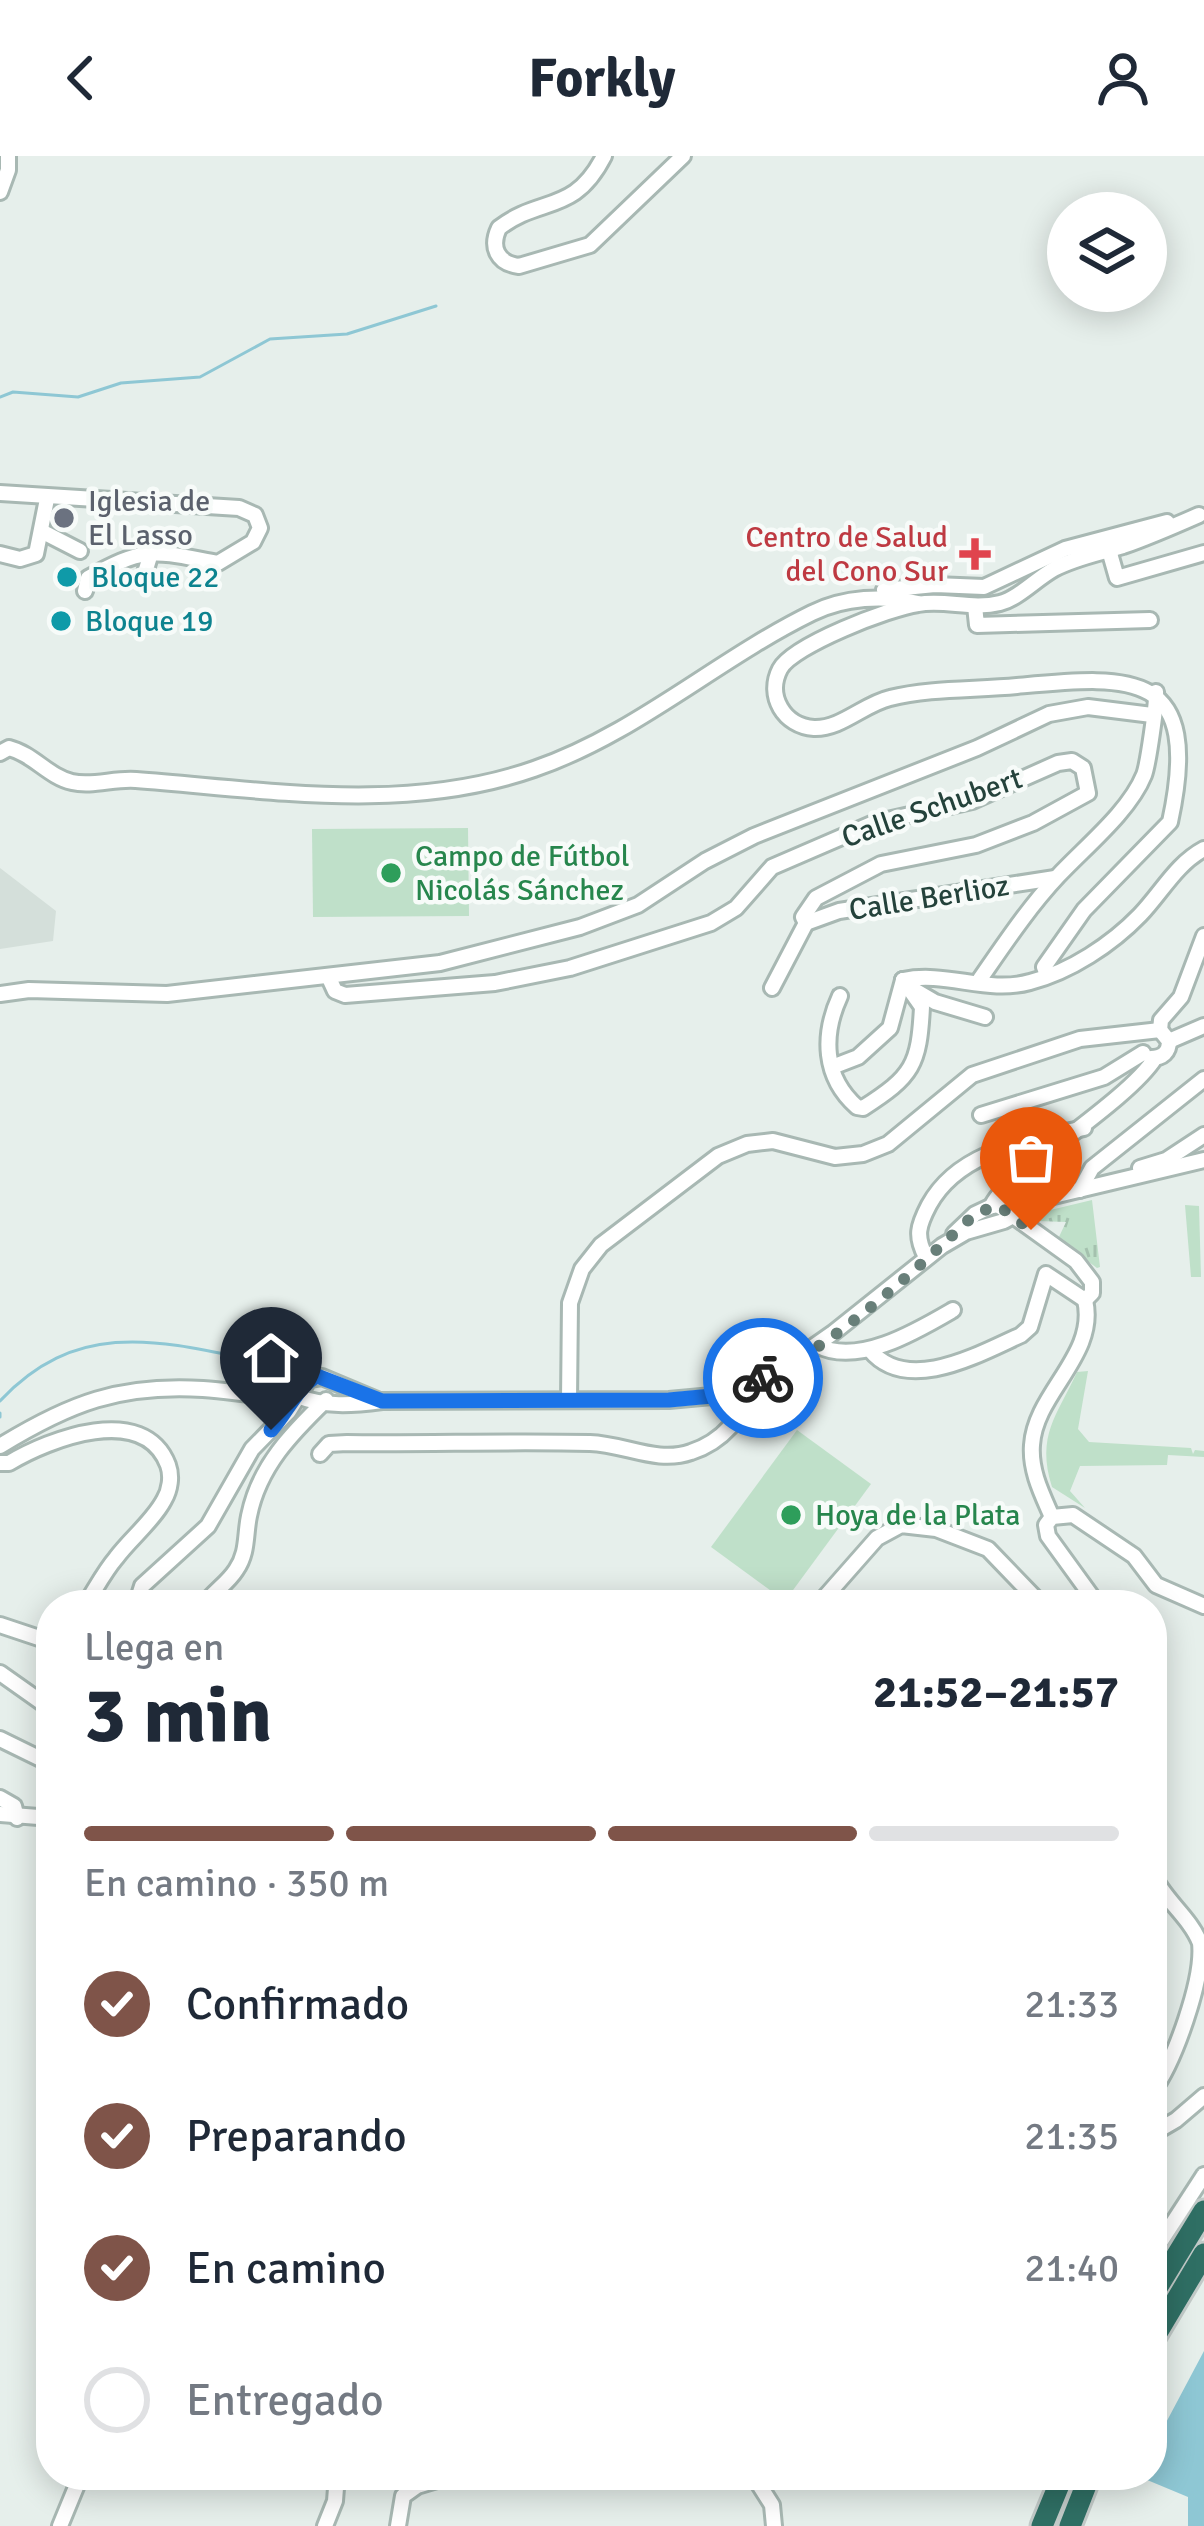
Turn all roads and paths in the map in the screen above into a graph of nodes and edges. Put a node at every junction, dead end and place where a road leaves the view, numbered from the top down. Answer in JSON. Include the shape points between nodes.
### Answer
{"nodes":[{"id":1,"x":8,"y":156,"type":"edge"},
{"id":2,"x":604,"y":156,"type":"edge"},
{"id":3,"x":683,"y":156,"type":"edge"},
{"id":4,"x":0,"y":192,"type":"edge"},
{"id":5,"x":0,"y":494,"type":"edge"},
{"id":6,"x":47,"y":499,"type":"junction"},
{"id":7,"x":1201,"y":514,"type":"edge"},
{"id":8,"x":43,"y":532,"type":"junction"},
{"id":9,"x":152,"y":550,"type":"junction"},
{"id":10,"x":1109,"y":550,"type":"junction"},
{"id":11,"x":80,"y":551,"type":"dead end"},
{"id":12,"x":0,"y":554,"type":"edge"},
{"id":13,"x":1204,"y":554,"type":"edge"},
{"id":14,"x":143,"y":579,"type":"dead end"},
{"id":15,"x":919,"y":586,"type":"junction"},
{"id":16,"x":85,"y":591,"type":"dead end"},
{"id":17,"x":900,"y":598,"type":"junction"},
{"id":18,"x":878,"y":603,"type":"junction"},
{"id":19,"x":918,"y":603,"type":"junction"},
{"id":20,"x":840,"y":604,"type":"junction"},
{"id":21,"x":974,"y":606,"type":"junction"},
{"id":22,"x":1150,"y":620,"type":"dead end"},
{"id":23,"x":855,"y":626,"type":"junction"},
{"id":24,"x":1156,"y":692,"type":"junction"},
{"id":25,"x":1186,"y":706,"type":"dead end"},
{"id":26,"x":1152,"y":715,"type":"junction"},
{"id":27,"x":0,"y":753,"type":"edge"},
{"id":28,"x":1194,"y":763,"type":"dead end"},
{"id":29,"x":1204,"y":849,"type":"edge"},
{"id":30,"x":1055,"y":878,"type":"junction"},
{"id":31,"x":806,"y":923,"type":"junction"},
{"id":32,"x":1204,"y":936,"type":"edge"},
{"id":33,"x":1048,"y":975,"type":"junction"},
{"id":34,"x":329,"y":978,"type":"junction"},
{"id":35,"x":903,"y":980,"type":"junction"},
{"id":36,"x":978,"y":982,"type":"junction"},
{"id":37,"x":772,"y":988,"type":"dead end"},
{"id":38,"x":0,"y":994,"type":"edge"},
{"id":39,"x":840,"y":996,"type":"dead end"},
{"id":40,"x":986,"y":1017,"type":"dead end"},
{"id":41,"x":1204,"y":1026,"type":"edge"},
{"id":42,"x":1144,"y":1034,"type":"junction"},
{"id":43,"x":1164,"y":1035,"type":"junction"},
{"id":44,"x":1149,"y":1056,"type":"junction"},
{"id":45,"x":832,"y":1067,"type":"junction"},
{"id":46,"x":1204,"y":1079,"type":"edge"},
{"id":47,"x":980,"y":1115,"type":"dead end"},
{"id":48,"x":1084,"y":1128,"type":"junction"},
{"id":49,"x":1204,"y":1135,"type":"edge"},
{"id":50,"x":1204,"y":1160,"type":"edge"},
{"id":51,"x":1204,"y":1169,"type":"edge"},
{"id":52,"x":1172,"y":1170,"type":"junction"},
{"id":53,"x":1086,"y":1189,"type":"junction"},
{"id":54,"x":1045,"y":1198,"type":"junction"},
{"id":55,"x":995,"y":1205,"type":"junction"},
{"id":56,"x":1022,"y":1211,"type":"junction"},
{"id":57,"x":979,"y":1221,"type":"junction"},
{"id":58,"x":926,"y":1257,"type":"junction"},
{"id":59,"x":1085,"y":1300,"type":"junction"},
{"id":60,"x":953,"y":1310,"type":"dead end"},
{"id":61,"x":817,"y":1345,"type":"junction"},
{"id":62,"x":870,"y":1351,"type":"junction"},
{"id":63,"x":746,"y":1385,"type":"junction"},
{"id":64,"x":229,"y":1392,"type":"junction"},
{"id":65,"x":309,"y":1393,"type":"junction"},
{"id":66,"x":568,"y":1400,"type":"junction"},
{"id":67,"x":382,"y":1401,"type":"junction"},
{"id":68,"x":0,"y":1446,"type":"edge"},
{"id":69,"x":320,"y":1454,"type":"dead end"},
{"id":70,"x":0,"y":1463,"type":"edge"},
{"id":71,"x":1052,"y":1517,"type":"junction"},
{"id":72,"x":94,"y":1590,"type":"edge"},
{"id":73,"x":141,"y":1590,"type":"edge"},
{"id":74,"x":218,"y":1590,"type":"edge"},
{"id":75,"x":831,"y":1590,"type":"edge"},
{"id":76,"x":1028,"y":1590,"type":"edge"},
{"id":77,"x":1087,"y":1590,"type":"edge"},
{"id":78,"x":1163,"y":1590,"type":"edge"},
{"id":79,"x":1167,"y":1592,"type":"edge"},
{"id":80,"x":1204,"y":1599,"type":"edge"},
{"id":81,"x":0,"y":1624,"type":"edge"},
{"id":82,"x":36,"y":1637,"type":"edge"},
{"id":83,"x":0,"y":1673,"type":"edge"},
{"id":84,"x":36,"y":1698,"type":"edge"},
{"id":85,"x":0,"y":1739,"type":"edge"},
{"id":86,"x":36,"y":1757,"type":"edge"},
{"id":87,"x":0,"y":1798,"type":"edge"},
{"id":88,"x":0,"y":1814,"type":"edge"},
{"id":89,"x":17,"y":1818,"type":"junction"},
{"id":90,"x":36,"y":1818,"type":"edge"},
{"id":91,"x":1167,"y":1896,"type":"edge"},
{"id":92,"x":1167,"y":2070,"type":"edge"},
{"id":93,"x":1204,"y":2096,"type":"edge"},
{"id":94,"x":1167,"y":2125,"type":"edge"},
{"id":95,"x":1204,"y":2175,"type":"edge"},
{"id":96,"x":1204,"y":2211,"type":"edge"},
{"id":97,"x":1167,"y":2232,"type":"edge"},
{"id":98,"x":1204,"y":2254,"type":"edge"},
{"id":99,"x":1167,"y":2271,"type":"edge"},
{"id":100,"x":1167,"y":2316,"type":"edge"},
{"id":101,"x":75,"y":2490,"type":"edge"},
{"id":102,"x":336,"y":2490,"type":"edge"},
{"id":103,"x":411,"y":2490,"type":"edge"},
{"id":104,"x":762,"y":2490,"type":"edge"},
{"id":105,"x":1058,"y":2490,"type":"edge"},
{"id":106,"x":1084,"y":2490,"type":"edge"},
{"id":107,"x":60,"y":2526,"type":"edge"},
{"id":108,"x":325,"y":2526,"type":"edge"},
{"id":109,"x":398,"y":2526,"type":"edge"},
{"id":110,"x":774,"y":2526,"type":"edge"},
{"id":111,"x":1042,"y":2526,"type":"edge"},
{"id":112,"x":1070,"y":2526,"type":"edge"}],
"edges":[{"from":1,"to":4,"type":"street"},
{"from":2,"to":3,"type":"street","via":[[590,180],[559,204],[499,228],[493,241],[507,265],[590,245]]},
{"from":5,"to":6,"type":"street"},
{"from":6,"to":8,"type":"street"},
{"from":6,"to":9,"type":"street","via":[[239,508],[260,528],[253,542],[218,563]]},
{"from":7,"to":10,"type":"street"},
{"from":7,"to":15,"type":"street","via":[[1065,549],[984,587]]},
{"from":8,"to":11,"type":"street"},
{"from":8,"to":12,"type":"street","via":[[36,554]]},
{"from":9,"to":14,"type":"street"},
{"from":9,"to":16,"type":"street","via":[[88,578]]},
{"from":10,"to":13,"type":"street","via":[[1117,578]]},
{"from":10,"to":21,"type":"street","via":[[1056,568],[1004,602]]},
{"from":15,"to":17,"type":"street"},
{"from":15,"to":20,"type":"street"},
{"from":17,"to":18,"type":"street"},
{"from":17,"to":19,"type":"street"},
{"from":18,"to":20,"type":"street"},
{"from":18,"to":23,"type":"street"},
{"from":19,"to":21,"type":"street"},
{"from":19,"to":23,"type":"street"},
{"from":20,"to":27,"type":"street","via":[[595,744],[460,788],[346,797],[128,779],[84,784],[27,753]]},
{"from":21,"to":22,"type":"street","via":[[977,625]]},
{"from":23,"to":24,"type":"street","via":[[781,666],[777,706],[792,721],[836,724],[894,697],[1106,678]]},
{"from":24,"to":25,"type":"street","via":[[1173,693]]},
{"from":24,"to":26,"type":"street"},
{"from":26,"to":30,"type":"street","via":[[1144,775]]},
{"from":26,"to":34,"type":"street","via":[[1088,707],[1048,714],[754,836],[638,905],[580,927],[440,963]]},
{"from":28,"to":33,"type":"street","via":[[1170,822],[1064,934],[1048,956]]},
{"from":29,"to":33,"type":"street","via":[[1107,945]]},
{"from":30,"to":31,"type":"street","name":"Calle Berlioz"},
{"from":30,"to":36,"type":"street"},
{"from":31,"to":34,"type":"street","name":"Calle Schubert","via":[[816,898],[881,864],[976,845],[1088,793],[1083,768],[1058,763],[972,801],[874,823],[772,866],[736,908],[711,923],[570,968],[346,995]]},
{"from":31,"to":37,"type":"street","name":"Calle Berlioz"},
{"from":32,"to":43,"type":"street","via":[[1181,997],[1162,1020]]},
{"from":33,"to":36,"type":"street","via":[[992,988]]},
{"from":34,"to":38,"type":"street","via":[[187,991]]},
{"from":35,"to":36,"type":"street"},
{"from":35,"to":40,"type":"street","via":[[934,1002]]},
{"from":35,"to":45,"type":"street","via":[[890,1028],[858,1057]]},
{"from":35,"to":45,"type":"street","via":[[922,1007],[916,1062],[863,1108],[836,1084]]},
{"from":39,"to":45,"type":"street","via":[[827,1028]]},
{"from":41,"to":43,"type":"street"},
{"from":42,"to":43,"type":"street"},
{"from":42,"to":44,"type":"street"},
{"from":42,"to":66,"type":"street","via":[[1080,1040],[972,1075],[888,1144],[863,1154],[773,1141],[718,1156],[601,1245],[582,1269],[570,1303]]},
{"from":43,"to":44,"type":"street","via":[[1164,1054]]},
{"from":44,"to":47,"type":"street"},
{"from":44,"to":48,"type":"street","via":[[1145,1073]]},
{"from":46,"to":53,"type":"street","via":[[1092,1168]]},
{"from":48,"to":55,"type":"street","via":[[1001,1190]]},
{"from":48,"to":58,"type":"street","via":[[979,1157],[954,1173],[919,1225]]},
{"from":49,"to":53,"type":"street","via":[[1166,1160]]},
{"from":50,"to":52,"type":"street"},
{"from":51,"to":52,"type":"street"},
{"from":52,"to":53,"type":"street"},
{"from":53,"to":54,"type":"street"},
{"from":54,"to":55,"type":"street"},
{"from":54,"to":56,"type":"street"},
{"from":55,"to":56,"type":"street"},
{"from":55,"to":57,"type":"street"},
{"from":56,"to":57,"type":"street"},
{"from":56,"to":59,"type":"street","via":[[1031,1230],[1087,1272],[1093,1282]]},
{"from":57,"to":58,"type":"street"},
{"from":58,"to":61,"type":"street"},
{"from":59,"to":62,"type":"street","via":[[1046,1274],[1030,1327],[1002,1343],[921,1372],[896,1370]]},
{"from":59,"to":71,"type":"street","via":[[1088,1323],[1031,1448]]},
{"from":60,"to":62,"type":"street"},
{"from":61,"to":62,"type":"street"},
{"from":61,"to":63,"type":"street"},
{"from":63,"to":66,"type":"street","via":[[669,1400]]},
{"from":63,"to":69,"type":"street","via":[[747,1401],[731,1426],[692,1452],[666,1458],[597,1443],[347,1443]]},
{"from":64,"to":65,"type":"street"},
{"from":64,"to":65,"type":"street"},
{"from":64,"to":68,"type":"street","via":[[138,1388],[95,1397]]},
{"from":65,"to":67,"type":"street","via":[[341,1406]]},
{"from":65,"to":67,"type":"street","via":[[329,1396],[329,1383]]},
{"from":65,"to":73,"type":"street","via":[[252,1449],[208,1526]]},
{"from":65,"to":74,"type":"street","via":[[256,1495],[237,1569]]},
{"from":66,"to":67,"type":"street"},
{"from":70,"to":72,"type":"street","via":[[116,1430],[164,1454],[171,1474],[165,1499]]},
{"from":71,"to":77,"type":"street","via":[[1048,1536]]},
{"from":71,"to":78,"type":"street","via":[[1073,1515],[1123,1547]]},
{"from":75,"to":76,"type":"street","via":[[877,1538],[917,1525],[988,1549]]},
{"from":79,"to":80,"type":"street"},
{"from":81,"to":82,"type":"street"},
{"from":83,"to":84,"type":"street"},
{"from":85,"to":86,"type":"street"},
{"from":87,"to":89,"type":"street"},
{"from":88,"to":89,"type":"street"},
{"from":89,"to":90,"type":"street"},
{"from":91,"to":92,"type":"street","via":[[1202,1950],[1198,1994]]},
{"from":93,"to":94,"type":"street"},
{"from":95,"to":97,"type":"street"},
{"from":96,"to":99,"type":"highway"},
{"from":98,"to":100,"type":"highway"},
{"from":101,"to":107,"type":"street"},
{"from":102,"to":108,"type":"street"},
{"from":103,"to":109,"type":"street"},
{"from":104,"to":110,"type":"street"},
{"from":105,"to":111,"type":"highway"},
{"from":106,"to":112,"type":"highway"}]}
